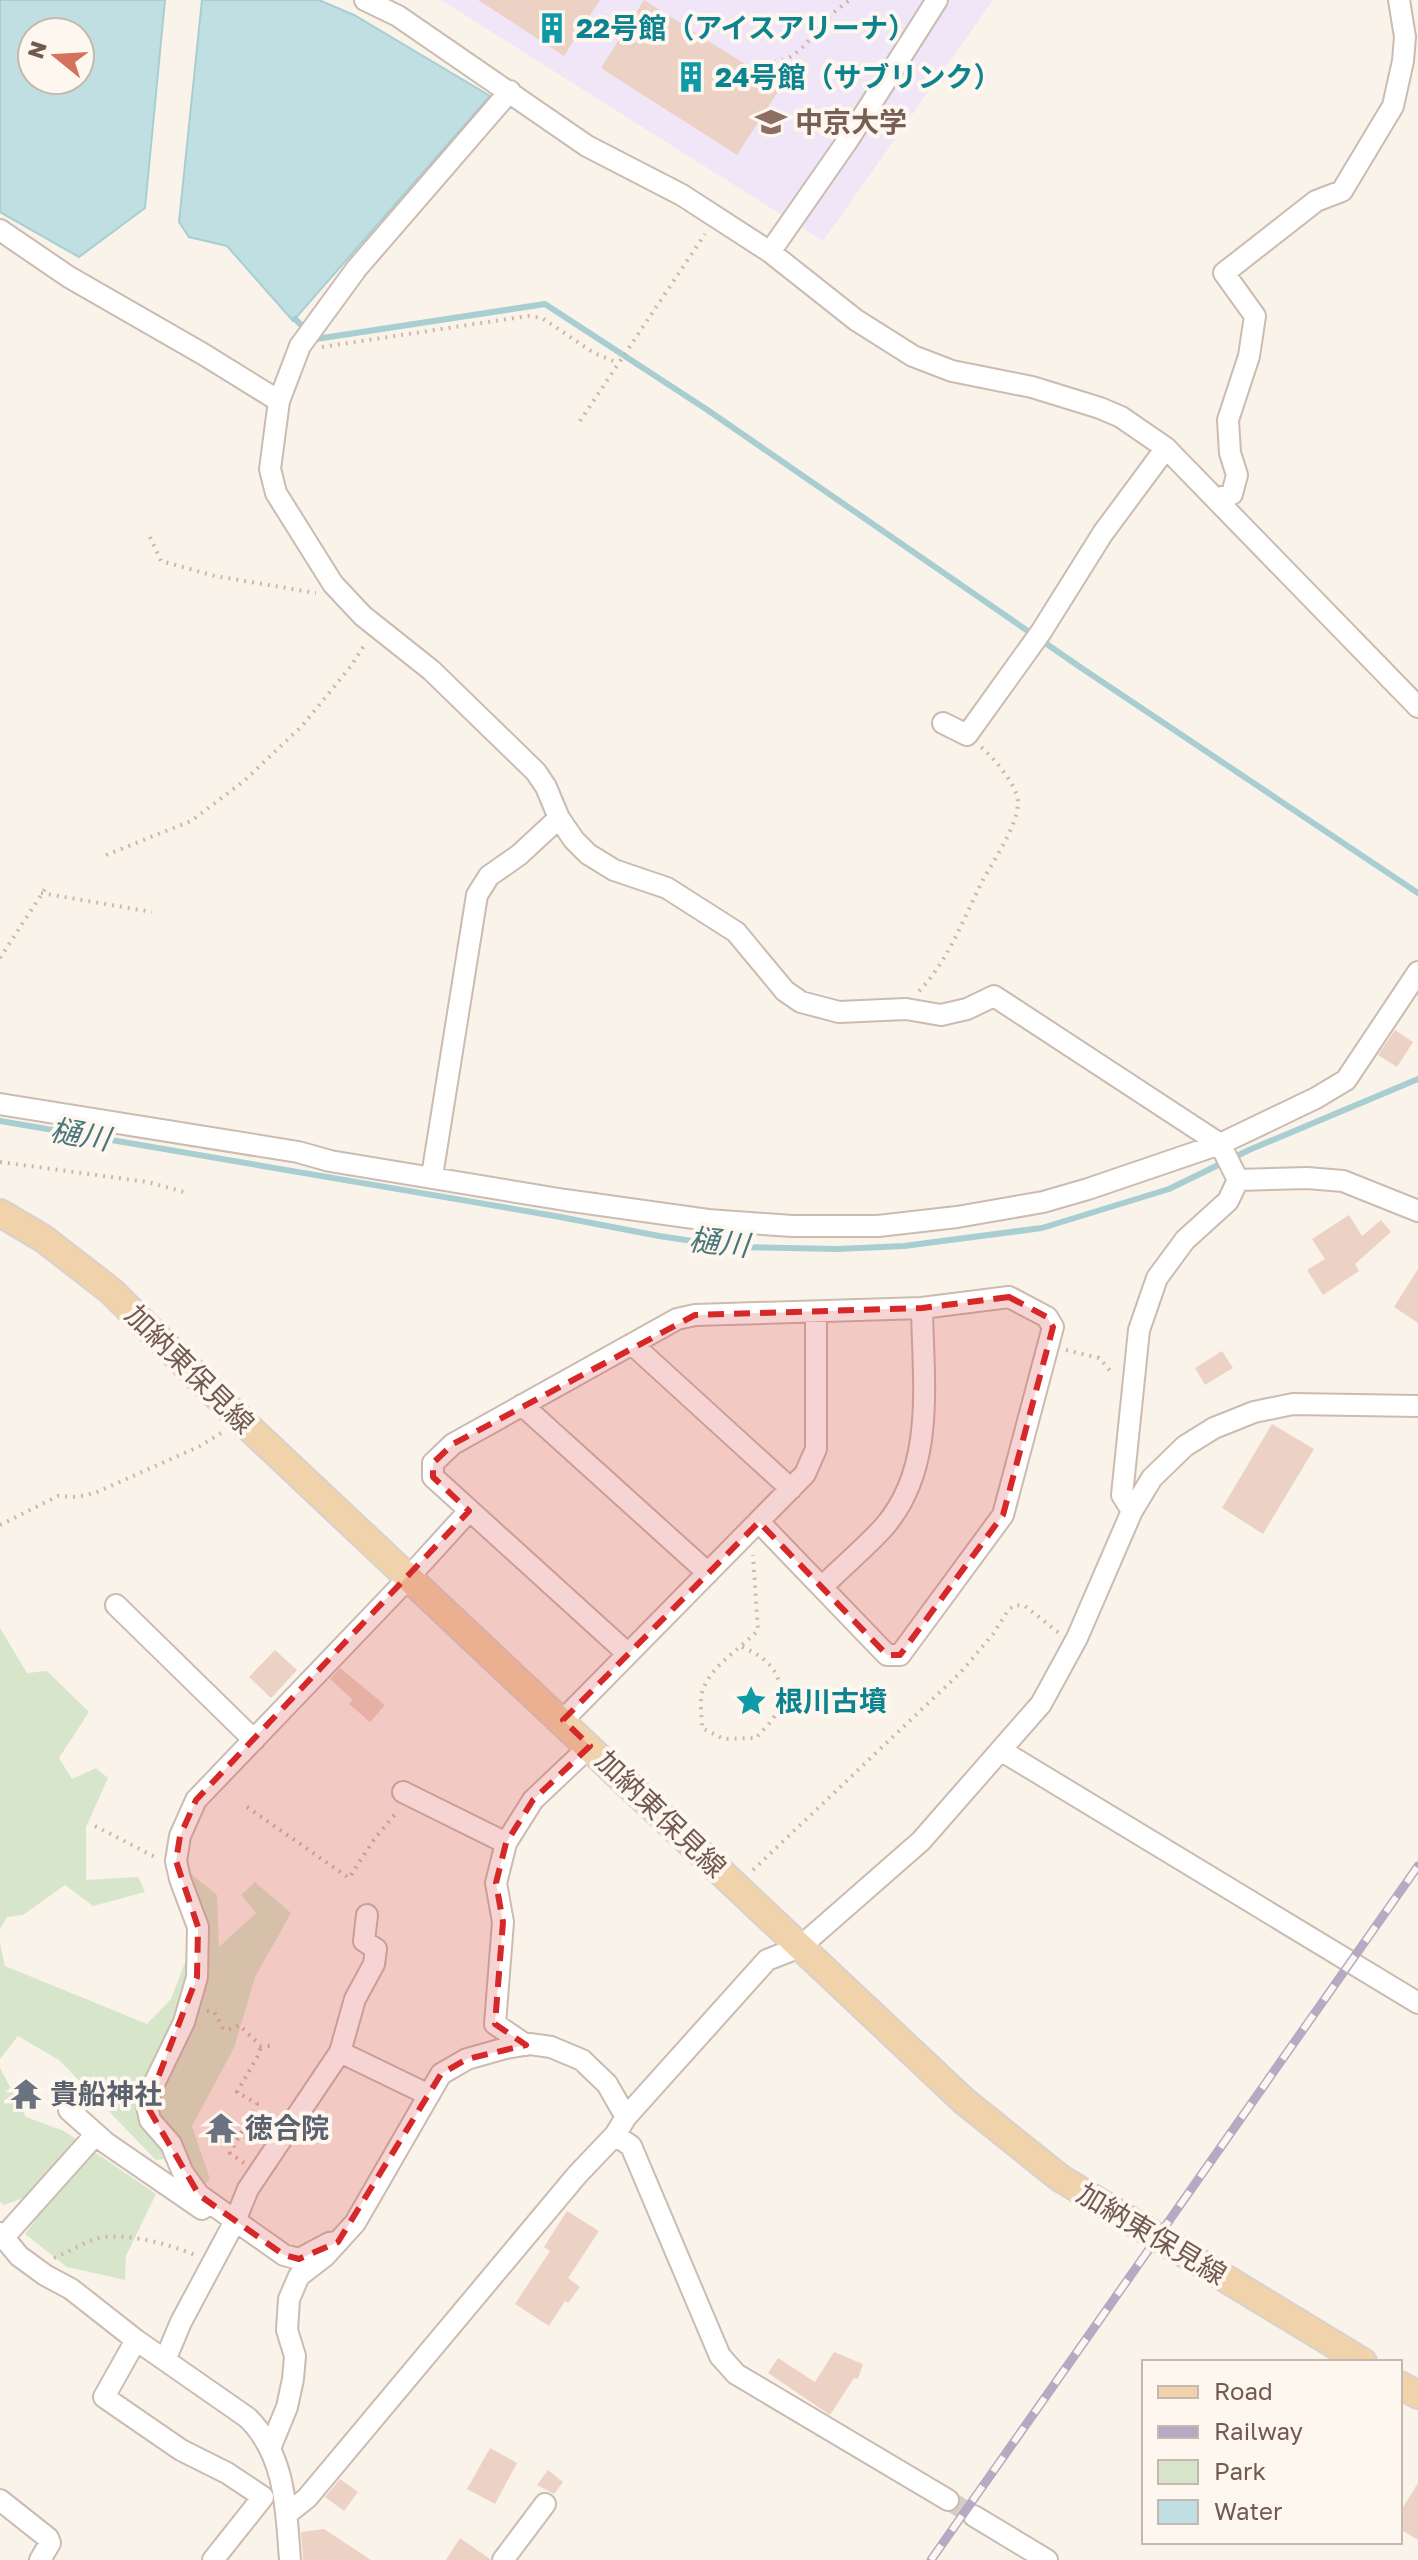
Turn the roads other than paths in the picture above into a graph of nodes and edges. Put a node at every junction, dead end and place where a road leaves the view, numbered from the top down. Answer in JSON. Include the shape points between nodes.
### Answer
{"nodes":[{"id":1,"x":365,"y":0,"type":"edge"},
{"id":2,"x":937,"y":0,"type":"edge"},
{"id":3,"x":1399,"y":0,"type":"edge"},
{"id":4,"x":510,"y":91,"type":"junction"},
{"id":5,"x":0,"y":230,"type":"edge"},
{"id":6,"x":770,"y":252,"type":"junction"},
{"id":7,"x":279,"y":401,"type":"junction"},
{"id":8,"x":1166,"y":448,"type":"junction"},
{"id":9,"x":1216,"y":499,"type":"junction"},
{"id":10,"x":1418,"y":707,"type":"edge"},
{"id":11,"x":943,"y":723,"type":"dead end"},
{"id":12,"x":559,"y":818,"type":"junction"},
{"id":13,"x":1418,"y":972,"type":"edge"},
{"id":14,"x":0,"y":1104,"type":"edge"},
{"id":15,"x":1221,"y":1146,"type":"junction"},
{"id":16,"x":432,"y":1176,"type":"junction"},
{"id":17,"x":1236,"y":1176,"type":"junction"},
{"id":18,"x":1418,"y":1211,"type":"edge"},
{"id":19,"x":0,"y":1213,"type":"edge"},
{"id":20,"x":922,"y":1308,"type":"junction"},
{"id":21,"x":816,"y":1312,"type":"junction"},
{"id":22,"x":632,"y":1344,"type":"junction"},
{"id":23,"x":522,"y":1405,"type":"junction"},
{"id":24,"x":1418,"y":1406,"type":"edge"},
{"id":25,"x":791,"y":1489,"type":"junction"},
{"id":26,"x":469,"y":1511,"type":"junction"},
{"id":27,"x":1132,"y":1511,"type":"junction"},
{"id":28,"x":755,"y":1525,"type":"junction"},
{"id":29,"x":708,"y":1573,"type":"junction"},
{"id":30,"x":408,"y":1578,"type":"junction"},
{"id":31,"x":822,"y":1587,"type":"junction"},
{"id":32,"x":116,"y":1605,"type":"dead end"},
{"id":33,"x":628,"y":1654,"type":"junction"},
{"id":34,"x":563,"y":1720,"type":"junction"},
{"id":35,"x":254,"y":1740,"type":"junction"},
{"id":36,"x":590,"y":1746,"type":"junction"},
{"id":37,"x":1002,"y":1751,"type":"junction"},
{"id":38,"x":409,"y":1796,"type":"road end"},
{"id":39,"x":506,"y":1843,"type":"junction"},
{"id":40,"x":367,"y":1915,"type":"dead end"},
{"id":41,"x":800,"y":1947,"type":"junction"},
{"id":42,"x":1418,"y":2003,"type":"edge"},
{"id":43,"x":526,"y":2045,"type":"junction"},
{"id":44,"x":340,"y":2052,"type":"junction"},
{"id":45,"x":429,"y":2095,"type":"junction"},
{"id":46,"x":69,"y":2110,"type":"dead end"},
{"id":47,"x":626,"y":2117,"type":"junction"},
{"id":48,"x":96,"y":2134,"type":"junction"},
{"id":49,"x":615,"y":2135,"type":"junction"},
{"id":50,"x":201,"y":2209,"type":"junction"},
{"id":51,"x":235,"y":2221,"type":"junction"},
{"id":52,"x":2,"y":2235,"type":"edge"},
{"id":53,"x":338,"y":2242,"type":"junction"},
{"id":54,"x":136,"y":2340,"type":"junction"},
{"id":55,"x":165,"y":2360,"type":"junction"},
{"id":56,"x":1360,"y":2360,"type":"edge"},
{"id":57,"x":271,"y":2446,"type":"junction"},
{"id":58,"x":0,"y":2500,"type":"edge"},
{"id":59,"x":948,"y":2500,"type":"tunnel mouth"},
{"id":60,"x":545,"y":2504,"type":"dead end"},
{"id":61,"x":287,"y":2514,"type":"junction"},
{"id":62,"x":974,"y":2516,"type":"tunnel mouth"},
{"id":63,"x":40,"y":2560,"type":"edge"},
{"id":64,"x":213,"y":2560,"type":"edge"},
{"id":65,"x":290,"y":2560,"type":"edge"},
{"id":66,"x":503,"y":2560,"type":"edge"},
{"id":67,"x":1047,"y":2560,"type":"edge"}],
"edges":[{"from":1,"to":4,"type":"street"},
{"from":2,"to":6,"type":"street"},
{"from":3,"to":9,"type":"street","via":[[1405,37],[1393,106],[1342,191],[1316,201],[1224,273],[1255,316],[1249,356],[1228,420],[1237,475],[1232,494]]},
{"from":4,"to":6,"type":"street","via":[[587,146],[682,195]]},
{"from":4,"to":7,"type":"street","via":[[357,268],[300,346]]},
{"from":5,"to":7,"type":"street","via":[[69,277]]},
{"from":6,"to":8,"type":"street","via":[[856,320],[913,356],[952,371],[1088,403],[1121,417]]},
{"from":7,"to":12,"type":"street","via":[[270,469],[276,493],[333,584],[536,772]]},
{"from":8,"to":9,"type":"street"},
{"from":8,"to":11,"type":"street","via":[[967,735]]},
{"from":9,"to":10,"type":"street"},
{"from":12,"to":15,"type":"street","via":[[588,854],[614,870],[667,888],[736,932],[785,991],[801,1002],[839,1012],[906,1009],[931,1014],[953,1013],[994,996]]},
{"from":12,"to":16,"type":"street","via":[[489,876],[477,895]]},
{"from":13,"to":15,"type":"street","via":[[1346,1080]]},
{"from":14,"to":16,"type":"street"},
{"from":15,"to":16,"type":"street","via":[[1043,1202],[878,1226],[708,1220]]},
{"from":15,"to":17,"type":"street"},
{"from":17,"to":18,"type":"street","via":[[1343,1181]]},
{"from":17,"to":27,"type":"street","via":[[1228,1201],[1185,1240],[1157,1278],[1139,1330],[1122,1495]]},
{"from":19,"to":30,"type":"main road","name":"加納東保見線","via":[[44,1239],[111,1291]]},
{"from":20,"to":21,"type":"street"},
{"from":20,"to":31,"type":"street","via":[[921,1450],[912,1480],[885,1526]]},
{"from":20,"to":31,"type":"street","via":[[1009,1297],[1047,1317],[1053,1327],[1003,1515],[900,1655],[887,1655]]},
{"from":21,"to":22,"type":"street","via":[[695,1315]]},
{"from":21,"to":25,"type":"street","via":[[816,1449]]},
{"from":22,"to":23,"type":"street"},
{"from":22,"to":25,"type":"street"},
{"from":23,"to":26,"type":"street","via":[[453,1444],[433,1463],[433,1477]]},
{"from":23,"to":29,"type":"street"},
{"from":24,"to":27,"type":"street","via":[[1293,1404],[1254,1412],[1185,1446],[1152,1478]]},
{"from":25,"to":28,"type":"street"},
{"from":26,"to":30,"type":"street"},
{"from":26,"to":33,"type":"street"},
{"from":27,"to":37,"type":"street","via":[[1072,1648],[1041,1704]]},
{"from":28,"to":29,"type":"street"},
{"from":28,"to":31,"type":"street"},
{"from":29,"to":33,"type":"street"},
{"from":30,"to":34,"type":"main road","name":"加納東保見線"},
{"from":30,"to":35,"type":"street"},
{"from":32,"to":35,"type":"street"},
{"from":33,"to":34,"type":"street"},
{"from":34,"to":36,"type":"main road","name":"加納東保見線"},
{"from":35,"to":50,"type":"street","via":[[196,1800],[180,1836],[177,1865],[198,1927],[197,1977],[147,2106],[150,2120],[171,2144],[199,2195]]},
{"from":36,"to":39,"type":"street","via":[[533,1800]]},
{"from":36,"to":41,"type":"main road","name":"加納東保見線"},
{"from":37,"to":41,"type":"street","via":[[921,1841]]},
{"from":37,"to":42,"type":"street"},
{"from":38,"to":39,"type":"street"},
{"from":39,"to":43,"type":"street","via":[[496,1883],[503,1922],[495,2024]]},
{"from":40,"to":44,"type":"street","via":[[364,1941],[376,1949],[375,1957],[355,1999]]},
{"from":41,"to":47,"type":"street","via":[[767,1960]]},
{"from":41,"to":56,"type":"main road","name":"加納東保見線","via":[[964,2101],[1060,2178]]},
{"from":43,"to":45,"type":"street","via":[[467,2059],[441,2074]]},
{"from":43,"to":47,"type":"street","via":[[551,2047],[582,2060],[607,2084]]},
{"from":44,"to":45,"type":"street"},
{"from":44,"to":51,"type":"street","via":[[248,2189]]},
{"from":45,"to":53,"type":"street","via":[[355,2223]]},
{"from":46,"to":48,"type":"street"},
{"from":47,"to":49,"type":"street"},
{"from":48,"to":50,"type":"street"},
{"from":48,"to":52,"type":"street"},
{"from":49,"to":59,"type":"street","via":[[631,2146],[720,2356],[736,2374]]},
{"from":49,"to":61,"type":"street","via":[[307,2498]]},
{"from":50,"to":51,"type":"street"},
{"from":51,"to":53,"type":"street","via":[[292,2258]]},
{"from":51,"to":55,"type":"street"},
{"from":52,"to":54,"type":"street","via":[[19,2256]]},
{"from":53,"to":57,"type":"street","via":[[299,2276],[289,2299],[293,2379]]},
{"from":54,"to":55,"type":"street"},
{"from":54,"to":64,"type":"street","via":[[104,2397],[263,2497]]},
{"from":55,"to":57,"type":"street","via":[[248,2418]]},
{"from":57,"to":61,"type":"street"},
{"from":58,"to":63,"type":"street","via":[[48,2538]]},
{"from":60,"to":66,"type":"street"},
{"from":61,"to":65,"type":"street"},
{"from":62,"to":67,"type":"street"}]}
